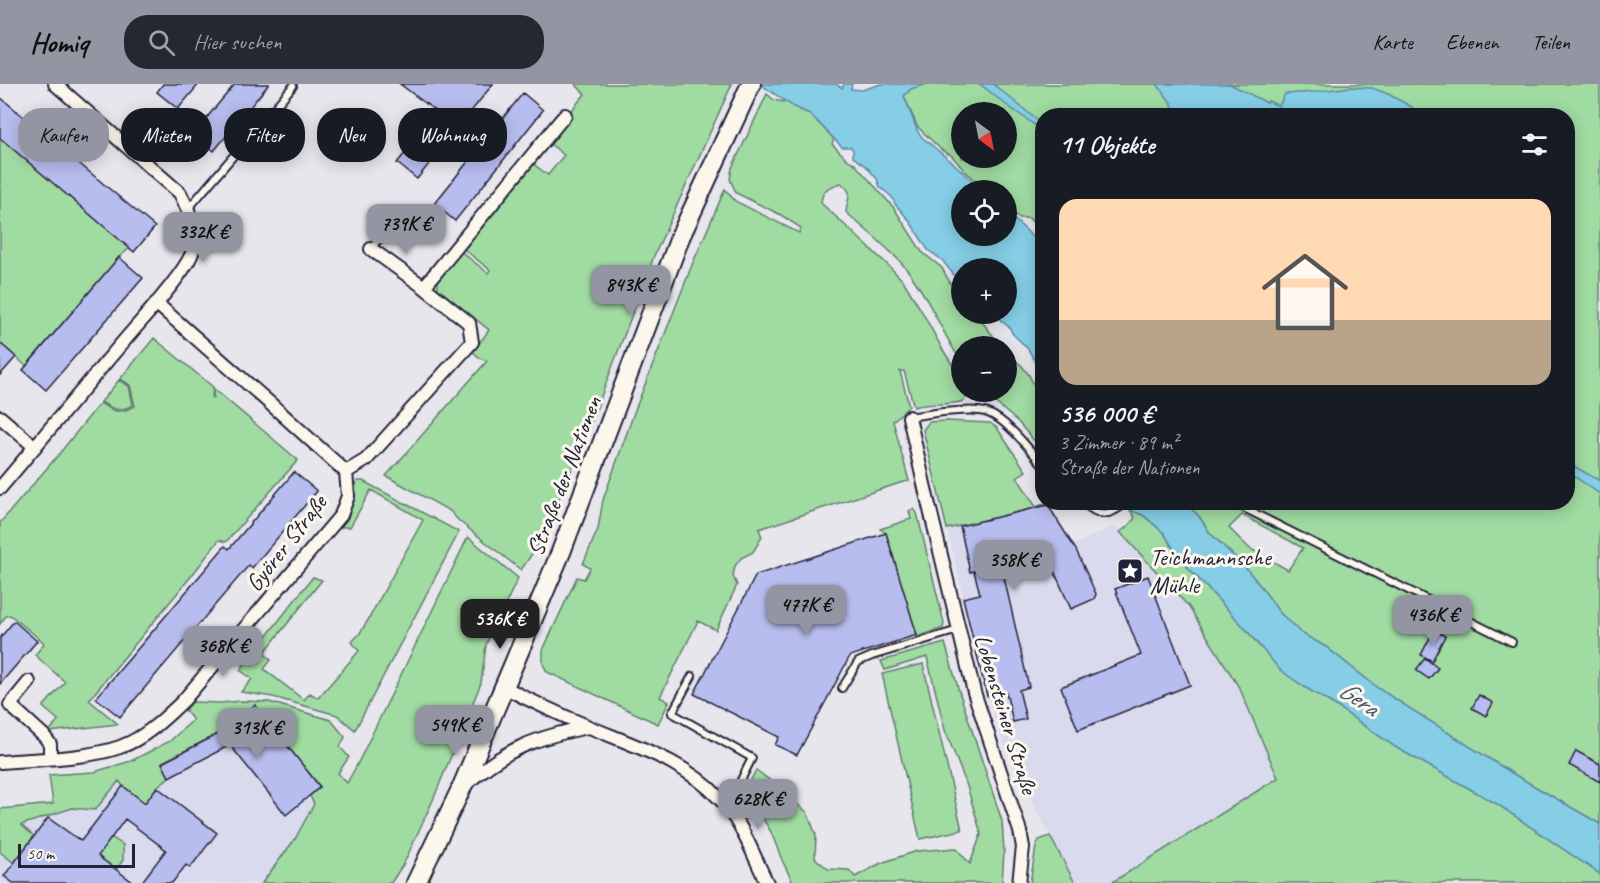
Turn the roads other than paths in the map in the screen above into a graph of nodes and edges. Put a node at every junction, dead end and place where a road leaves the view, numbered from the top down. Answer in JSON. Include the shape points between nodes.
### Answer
{"nodes":[{"id":1,"x":55,"y":84,"type":"edge"},
{"id":2,"x":293,"y":86,"type":"dead end"},
{"id":3,"x":748,"y":91,"type":"edge"},
{"id":4,"x":565,"y":115,"type":"dead end"},
{"id":5,"x":188,"y":209,"type":"junction"},
{"id":6,"x":398,"y":215,"type":"dead end"},
{"id":7,"x":371,"y":249,"type":"joint"},
{"id":8,"x":423,"y":287,"type":"junction"},
{"id":9,"x":156,"y":303,"type":"junction"},
{"id":10,"x":0,"y":417,"type":"edge"},
{"id":11,"x":909,"y":417,"type":"joint"},
{"id":12,"x":35,"y":447,"type":"junction"},
{"id":13,"x":1035,"y":456,"type":"edge"},
{"id":14,"x":346,"y":472,"type":"junction"},
{"id":15,"x":0,"y":488,"type":"edge"},
{"id":16,"x":1091,"y":510,"type":"edge"},
{"id":17,"x":1114,"y":510,"type":"edge"},
{"id":18,"x":1248,"y":510,"type":"edge"},
{"id":19,"x":959,"y":629,"type":"junction"},
{"id":20,"x":1512,"y":642,"type":"dead end"},
{"id":21,"x":692,"y":676,"type":"dead end"},
{"id":22,"x":29,"y":682,"type":"dead end"},
{"id":23,"x":504,"y":687,"type":"junction"},
{"id":24,"x":842,"y":688,"type":"dead end"},
{"id":25,"x":588,"y":727,"type":"junction"},
{"id":26,"x":50,"y":758,"type":"junction"},
{"id":27,"x":0,"y":762,"type":"edge"},
{"id":28,"x":461,"y":789,"type":"junction"},
{"id":29,"x":721,"y":800,"type":"junction"},
{"id":30,"x":416,"y":883,"type":"edge"},
{"id":31,"x":767,"y":883,"type":"edge"},
{"id":32,"x":1019,"y":883,"type":"edge"}],
"edges":[{"from":1,"to":5,"type":"street","via":[[180,193]]},
{"from":2,"to":5,"type":"lane"},
{"from":3,"to":23,"type":"main road","name":"Straße der Nationen","via":[[681,235],[561,552]]},
{"from":4,"to":8,"type":"street"},
{"from":5,"to":9,"type":"street","via":[[195,230],[193,251]]},
{"from":6,"to":7,"type":"lane"},
{"from":7,"to":8,"type":"street","name":"Györer Straße"},
{"from":8,"to":14,"type":"street","name":"Györer Straße","via":[[470,323],[472,342],[366,460]]},
{"from":9,"to":12,"type":"street"},
{"from":9,"to":14,"type":"street","name":"Györer Straße"},
{"from":10,"to":12,"type":"street"},
{"from":11,"to":13,"type":"lane","via":[[987,412],[1013,431]]},
{"from":11,"to":19,"type":"street","name":"Lobensteiner Straße"},
{"from":12,"to":15,"type":"street"},
{"from":14,"to":26,"type":"street","name":"Györer Straße","via":[[348,496],[341,515],[183,701],[154,728],[120,747]]},
{"from":16,"to":17,"type":"lane","via":[[1104,515]]},
{"from":18,"to":20,"type":"lane"},
{"from":19,"to":24,"type":"lane","via":[[858,662]]},
{"from":19,"to":32,"type":"street","name":"Lobensteiner Straße","via":[[974,692],[1020,831],[1023,847]]},
{"from":21,"to":29,"type":"lane","via":[[672,713],[752,758],[738,786]]},
{"from":22,"to":26,"type":"street","via":[[9,705],[44,736],[50,744]]},
{"from":23,"to":25,"type":"street"},
{"from":23,"to":28,"type":"main road","name":"Straße der Nationen"},
{"from":25,"to":28,"type":"street","via":[[515,748]]},
{"from":25,"to":29,"type":"street","via":[[651,751],[704,783]]},
{"from":26,"to":27,"type":"street","name":"Györer Straße"},
{"from":28,"to":30,"type":"main road","name":"Straße der Nationen"},
{"from":29,"to":31,"type":"street","via":[[738,823]]}]}
